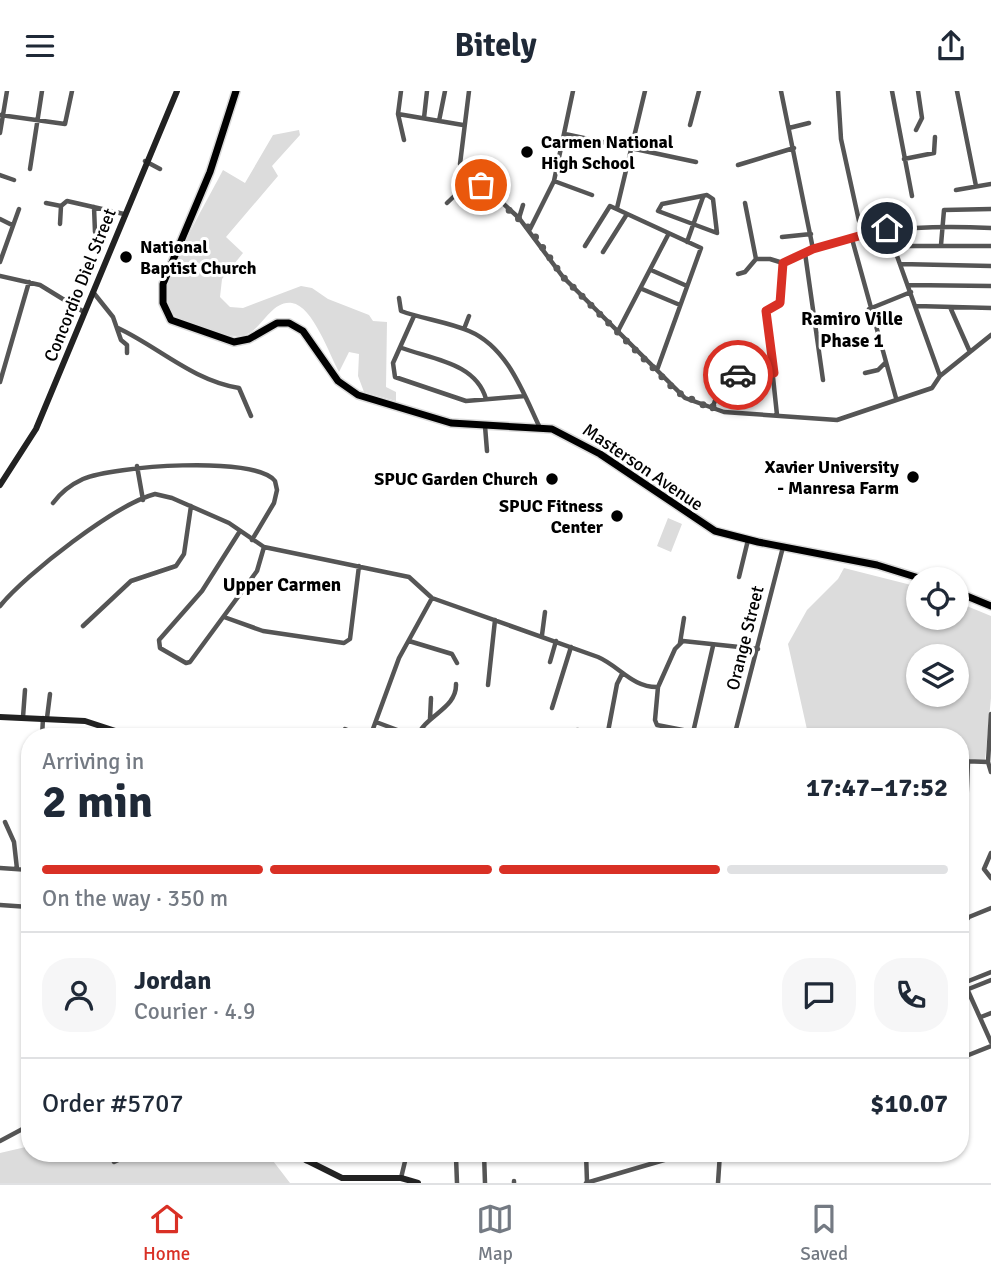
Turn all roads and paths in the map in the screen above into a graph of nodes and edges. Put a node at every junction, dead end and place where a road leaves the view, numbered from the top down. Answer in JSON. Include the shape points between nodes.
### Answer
{"nodes":[{"id":1,"x":7,"y":91,"type":"edge"},
{"id":2,"x":42,"y":91,"type":"edge"},
{"id":3,"x":72,"y":91,"type":"edge"},
{"id":4,"x":177,"y":91,"type":"edge"},
{"id":5,"x":236,"y":91,"type":"edge"},
{"id":6,"x":401,"y":91,"type":"edge"},
{"id":7,"x":427,"y":91,"type":"edge"},
{"id":8,"x":445,"y":91,"type":"edge"},
{"id":9,"x":469,"y":91,"type":"edge"},
{"id":10,"x":573,"y":91,"type":"edge"},
{"id":11,"x":645,"y":91,"type":"edge"},
{"id":12,"x":699,"y":91,"type":"edge"},
{"id":13,"x":781,"y":91,"type":"edge"},
{"id":14,"x":838,"y":91,"type":"edge"},
{"id":15,"x":892,"y":91,"type":"edge"},
{"id":16,"x":918,"y":91,"type":"edge"},
{"id":17,"x":957,"y":91,"type":"edge"},
{"id":18,"x":398,"y":114,"type":"junction"},
{"id":19,"x":2,"y":116,"type":"edge"},
{"id":20,"x":425,"y":118,"type":"junction"},
{"id":21,"x":439,"y":121,"type":"junction"},
{"id":22,"x":39,"y":123,"type":"junction"},
{"id":23,"x":809,"y":123,"type":"dead end"},
{"id":24,"x":463,"y":125,"type":"junction"},
{"id":25,"x":690,"y":125,"type":"dead end"},
{"id":26,"x":789,"y":128,"type":"junction"},
{"id":27,"x":916,"y":130,"type":"dead end"},
{"id":28,"x":0,"y":133,"type":"edge"},
{"id":29,"x":565,"y":134,"type":"junction"},
{"id":30,"x":935,"y":137,"type":"dead end"},
{"id":31,"x":404,"y":139,"type":"dead end"},
{"id":32,"x":631,"y":148,"type":"junction"},
{"id":33,"x":794,"y":148,"type":"junction"},
{"id":34,"x":904,"y":159,"type":"junction"},
{"id":35,"x":145,"y":161,"type":"junction"},
{"id":36,"x":696,"y":162,"type":"dead end"},
{"id":37,"x":738,"y":165,"type":"dead end"},
{"id":38,"x":30,"y":169,"type":"dead end"},
{"id":39,"x":160,"y":169,"type":"dead end"},
{"id":40,"x":0,"y":175,"type":"edge"},
{"id":41,"x":473,"y":178,"type":"junction"},
{"id":42,"x":14,"y":180,"type":"dead end"},
{"id":43,"x":554,"y":181,"type":"junction"},
{"id":44,"x":991,"y":184,"type":"edge"},
{"id":45,"x":975,"y":186,"type":"junction"},
{"id":46,"x":956,"y":190,"type":"dead end"},
{"id":47,"x":488,"y":191,"type":"junction"},
{"id":48,"x":592,"y":195,"type":"dead end"},
{"id":49,"x":912,"y":196,"type":"dead end"},
{"id":50,"x":703,"y":197,"type":"junction"},
{"id":51,"x":46,"y":203,"type":"dead end"},
{"id":52,"x":447,"y":203,"type":"dead end"},
{"id":53,"x":481,"y":203,"type":"dead end"},
{"id":54,"x":745,"y":203,"type":"dead end"},
{"id":55,"x":523,"y":205,"type":"dead end"},
{"id":56,"x":61,"y":206,"type":"junction"},
{"id":57,"x":94,"y":207,"type":"junction"},
{"id":58,"x":617,"y":208,"type":"junction"},
{"id":59,"x":19,"y":209,"type":"dead end"},
{"id":60,"x":991,"y":209,"type":"edge"},
{"id":61,"x":627,"y":213,"type":"junction"},
{"id":62,"x":124,"y":214,"type":"junction"},
{"id":63,"x":519,"y":218,"type":"junction"},
{"id":64,"x":0,"y":219,"type":"edge"},
{"id":65,"x":859,"y":221,"type":"dead end"},
{"id":66,"x":60,"y":224,"type":"dead end"},
{"id":67,"x":12,"y":225,"type":"junction"},
{"id":68,"x":694,"y":225,"type":"junction"},
{"id":69,"x":942,"y":227,"type":"junction"},
{"id":70,"x":887,"y":228,"type":"junction"},
{"id":71,"x":991,"y":228,"type":"edge"},
{"id":72,"x":530,"y":229,"type":"junction"},
{"id":73,"x":95,"y":232,"type":"dead end"},
{"id":74,"x":811,"y":234,"type":"junction"},
{"id":75,"x":668,"y":235,"type":"junction"},
{"id":76,"x":782,"y":237,"type":"dead end"},
{"id":77,"x":852,"y":239,"type":"junction"},
{"id":78,"x":687,"y":242,"type":"junction"},
{"id":79,"x":941,"y":245,"type":"junction"},
{"id":80,"x":585,"y":246,"type":"dead end"},
{"id":81,"x":893,"y":246,"type":"junction"},
{"id":82,"x":991,"y":246,"type":"edge"},
{"id":83,"x":813,"y":249,"type":"junction"},
{"id":84,"x":603,"y":252,"type":"dead end"},
{"id":85,"x":805,"y":253,"type":"junction"},
{"id":86,"x":756,"y":259,"type":"junction"},
{"id":87,"x":0,"y":262,"type":"edge"},
{"id":88,"x":783,"y":263,"type":"junction"},
{"id":89,"x":900,"y":264,"type":"junction"},
{"id":90,"x":991,"y":266,"type":"edge"},
{"id":91,"x":652,"y":270,"type":"junction"},
{"id":92,"x":738,"y":274,"type":"dead end"},
{"id":93,"x":1,"y":277,"type":"edge"},
{"id":94,"x":29,"y":282,"type":"junction"},
{"id":95,"x":908,"y":285,"type":"junction"},
{"id":96,"x":0,"y":286,"type":"edge"},
{"id":97,"x":687,"y":286,"type":"junction"},
{"id":98,"x":991,"y":286,"type":"edge"},
{"id":99,"x":642,"y":289,"type":"junction"},
{"id":100,"x":93,"y":292,"type":"junction"},
{"id":101,"x":911,"y":292,"type":"junction"},
{"id":102,"x":399,"y":298,"type":"dead end"},
{"id":103,"x":680,"y":305,"type":"junction"},
{"id":104,"x":916,"y":306,"type":"junction"},
{"id":105,"x":950,"y":307,"type":"junction"},
{"id":106,"x":991,"y":308,"type":"edge"},
{"id":107,"x":869,"y":309,"type":"junction"},
{"id":108,"x":84,"y":312,"type":"junction"},
{"id":109,"x":414,"y":316,"type":"junction"},
{"id":110,"x":469,"y":316,"type":"dead end"},
{"id":111,"x":118,"y":328,"type":"junction"},
{"id":112,"x":464,"y":329,"type":"junction"},
{"id":113,"x":618,"y":331,"type":"junction"},
{"id":114,"x":991,"y":335,"type":"edge"},
{"id":115,"x":401,"y":348,"type":"junction"},
{"id":116,"x":970,"y":352,"type":"junction"},
{"id":117,"x":127,"y":353,"type":"dead end"},
{"id":118,"x":885,"y":363,"type":"junction"},
{"id":119,"x":657,"y":370,"type":"junction"},
{"id":120,"x":774,"y":373,"type":"junction"},
{"id":121,"x":865,"y":373,"type":"dead end"},
{"id":122,"x":940,"y":376,"type":"junction"},
{"id":123,"x":823,"y":380,"type":"dead end"},
{"id":124,"x":0,"y":381,"type":"edge"},
{"id":125,"x":525,"y":396,"type":"junction"},
{"id":126,"x":896,"y":398,"type":"junction"},
{"id":127,"x":486,"y":399,"type":"junction"},
{"id":128,"x":712,"y":409,"type":"junction"},
{"id":129,"x":777,"y":415,"type":"junction"},
{"id":130,"x":251,"y":416,"type":"dead end"},
{"id":131,"x":485,"y":426,"type":"junction"},
{"id":132,"x":540,"y":426,"type":"junction"},
{"id":133,"x":487,"y":451,"type":"dead end"},
{"id":134,"x":137,"y":467,"type":"junction"},
{"id":135,"x":0,"y":485,"type":"edge"},
{"id":136,"x":143,"y":499,"type":"junction"},
{"id":137,"x":53,"y":503,"type":"dead end"},
{"id":138,"x":191,"y":506,"type":"junction"},
{"id":139,"x":240,"y":531,"type":"junction"},
{"id":140,"x":252,"y":540,"type":"junction"},
{"id":141,"x":748,"y":540,"type":"junction"},
{"id":142,"x":264,"y":547,"type":"junction"},
{"id":143,"x":783,"y":547,"type":"junction"},
{"id":144,"x":359,"y":566,"type":"junction"},
{"id":145,"x":906,"y":574,"type":"edge"},
{"id":146,"x":739,"y":577,"type":"dead end"},
{"id":147,"x":969,"y":597,"type":"edge"},
{"id":148,"x":432,"y":598,"type":"junction"},
{"id":149,"x":0,"y":606,"type":"edge"},
{"id":150,"x":991,"y":606,"type":"edge"},
{"id":151,"x":545,"y":613,"type":"dead end"},
{"id":152,"x":224,"y":617,"type":"junction"},
{"id":153,"x":684,"y":618,"type":"dead end"},
{"id":154,"x":495,"y":620,"type":"junction"},
{"id":155,"x":83,"y":626,"type":"dead end"},
{"id":156,"x":542,"y":635,"type":"junction"},
{"id":157,"x":409,"y":641,"type":"junction"},
{"id":158,"x":556,"y":641,"type":"junction"},
{"id":159,"x":680,"y":643,"type":"junction"},
{"id":160,"x":713,"y":646,"type":"junction"},
{"id":161,"x":571,"y":647,"type":"junction"},
{"id":162,"x":758,"y":649,"type":"junction"},
{"id":163,"x":550,"y":661,"type":"dead end"},
{"id":164,"x":457,"y":663,"type":"dead end"},
{"id":165,"x":622,"y":674,"type":"junction"},
{"id":166,"x":457,"y":684,"type":"dead end"},
{"id":167,"x":488,"y":685,"type":"dead end"},
{"id":168,"x":659,"y":687,"type":"junction"},
{"id":169,"x":25,"y":690,"type":"dead end"},
{"id":170,"x":50,"y":694,"type":"dead end"},
{"id":171,"x":431,"y":698,"type":"dead end"},
{"id":172,"x":552,"y":708,"type":"dead end"},
{"id":173,"x":991,"y":714,"type":"edge"},
{"id":174,"x":0,"y":717,"type":"edge"},
{"id":175,"x":23,"y":717,"type":"junction"},
{"id":176,"x":45,"y":718,"type":"junction"},
{"id":177,"x":430,"y":719,"type":"junction"},
{"id":178,"x":376,"y":722,"type":"junction"},
{"id":179,"x":43,"y":728,"type":"edge"},
{"id":180,"x":109,"y":728,"type":"edge"},
{"id":181,"x":374,"y":728,"type":"edge"},
{"id":182,"x":392,"y":728,"type":"edge"},
{"id":183,"x":424,"y":728,"type":"edge"},
{"id":184,"x":609,"y":728,"type":"edge"},
{"id":185,"x":672,"y":728,"type":"edge"},
{"id":186,"x":693,"y":728,"type":"edge"},
{"id":187,"x":736,"y":728,"type":"edge"},
{"id":188,"x":989,"y":746,"type":"edge"},
{"id":189,"x":969,"y":761,"type":"edge"},
{"id":190,"x":988,"y":762,"type":"junction"},
{"id":191,"x":991,"y":772,"type":"edge"},
{"id":192,"x":5,"y":823,"type":"dead end"},
{"id":193,"x":991,"y":852,"type":"edge"},
{"id":194,"x":0,"y":868,"type":"edge"},
{"id":195,"x":17,"y":869,"type":"junction"},
{"id":196,"x":21,"y":869,"type":"edge"},
{"id":197,"x":991,"y":878,"type":"edge"},
{"id":198,"x":0,"y":905,"type":"edge"},
{"id":199,"x":21,"y":906,"type":"edge"},
{"id":200,"x":991,"y":908,"type":"edge"},
{"id":201,"x":969,"y":917,"type":"edge"},
{"id":202,"x":991,"y":972,"type":"edge"},
{"id":203,"x":991,"y":980,"type":"edge"},
{"id":204,"x":969,"y":981,"type":"edge"},
{"id":205,"x":969,"y":989,"type":"edge"},
{"id":206,"x":969,"y":991,"type":"edge"},
{"id":207,"x":991,"y":1013,"type":"edge"},
{"id":208,"x":981,"y":1017,"type":"junction"},
{"id":209,"x":991,"y":1044,"type":"edge"},
{"id":210,"x":969,"y":1054,"type":"edge"},
{"id":211,"x":21,"y":1130,"type":"edge"},
{"id":212,"x":0,"y":1141,"type":"edge"},
{"id":213,"x":308,"y":1162,"type":"edge"},
{"id":214,"x":405,"y":1162,"type":"edge"},
{"id":215,"x":456,"y":1162,"type":"edge"},
{"id":216,"x":484,"y":1162,"type":"edge"},
{"id":217,"x":586,"y":1162,"type":"edge"},
{"id":218,"x":657,"y":1162,"type":"edge"},
{"id":219,"x":719,"y":1162,"type":"edge"},
{"id":220,"x":401,"y":1178,"type":"junction"},
{"id":221,"x":587,"y":1182,"type":"edge"},
{"id":222,"x":418,"y":1183,"type":"edge"},
{"id":223,"x":457,"y":1183,"type":"edge"},
{"id":224,"x":485,"y":1183,"type":"edge"},
{"id":225,"x":718,"y":1183,"type":"edge"}],
"edges":[{"from":1,"to":19,"type":"street"},
{"from":2,"to":22,"type":"street"},
{"from":3,"to":22,"type":"street","via":[[66,124]]},
{"from":4,"to":35,"type":"main road","name":"Concordio Diel Street"},
{"from":5,"to":131,"type":"main road","name":"Masterson Avenue","via":[[213,162],[165,277],[162,296],[167,316],[234,342],[277,323],[289,323],[303,331],[350,391],[451,423]]},
{"from":6,"to":18,"type":"street"},
{"from":7,"to":20,"type":"street"},
{"from":8,"to":21,"type":"street"},
{"from":9,"to":24,"type":"street"},
{"from":10,"to":29,"type":"street"},
{"from":11,"to":32,"type":"street"},
{"from":12,"to":25,"type":"street"},
{"from":13,"to":26,"type":"street"},
{"from":14,"to":65,"type":"street","via":[[841,139]]},
{"from":15,"to":34,"type":"street"},
{"from":16,"to":27,"type":"street","via":[[922,118]]},
{"from":17,"to":45,"type":"street"},
{"from":18,"to":20,"type":"street"},
{"from":18,"to":31,"type":"street"},
{"from":19,"to":22,"type":"street"},
{"from":19,"to":28,"type":"street"},
{"from":20,"to":21,"type":"street"},
{"from":21,"to":24,"type":"street"},
{"from":22,"to":38,"type":"street"},
{"from":23,"to":26,"type":"street"},
{"from":24,"to":41,"type":"street","via":[[460,164]]},
{"from":26,"to":33,"type":"street"},
{"from":29,"to":32,"type":"street"},
{"from":29,"to":43,"type":"street"},
{"from":30,"to":34,"type":"street","via":[[934,153]]},
{"from":32,"to":36,"type":"street"},
{"from":32,"to":58,"type":"street"},
{"from":33,"to":37,"type":"street"},
{"from":33,"to":74,"type":"street"},
{"from":34,"to":49,"type":"street"},
{"from":35,"to":39,"type":"street"},
{"from":35,"to":62,"type":"main road","name":"Concordio Diel Street"},
{"from":40,"to":42,"type":"street"},
{"from":41,"to":47,"type":"street"},
{"from":41,"to":52,"type":"street"},
{"from":43,"to":48,"type":"street"},
{"from":43,"to":72,"type":"street"},
{"from":44,"to":45,"type":"street"},
{"from":45,"to":46,"type":"street"},
{"from":47,"to":53,"type":"street"},
{"from":47,"to":63,"type":"street"},
{"from":50,"to":68,"type":"street"},
{"from":50,"to":68,"type":"street","via":[[713,199],[718,232]]},
{"from":50,"to":68,"type":"street","via":[[657,207],[662,215]]},
{"from":51,"to":56,"type":"street"},
{"from":54,"to":86,"type":"street"},
{"from":55,"to":63,"type":"street"},
{"from":56,"to":57,"type":"street","via":[[67,201]]},
{"from":56,"to":66,"type":"street"},
{"from":57,"to":62,"type":"street"},
{"from":57,"to":73,"type":"street"},
{"from":58,"to":61,"type":"street"},
{"from":58,"to":80,"type":"street","via":[[608,206]]},
{"from":59,"to":67,"type":"street"},
{"from":60,"to":69,"type":"street","via":[[944,210]]},
{"from":61,"to":75,"type":"street"},
{"from":61,"to":84,"type":"street"},
{"from":62,"to":100,"type":"main road","name":"Concordio Diel Street"},
{"from":63,"to":72,"type":"street"},
{"from":64,"to":67,"type":"street"},
{"from":67,"to":87,"type":"street"},
{"from":68,"to":78,"type":"street"},
{"from":69,"to":70,"type":"street"},
{"from":69,"to":71,"type":"street"},
{"from":69,"to":79,"type":"street"},
{"from":70,"to":77,"type":"street"},
{"from":70,"to":81,"type":"street"},
{"from":72,"to":113,"type":"street","via":[[563,277]]},
{"from":74,"to":76,"type":"street"},
{"from":74,"to":83,"type":"street"},
{"from":75,"to":78,"type":"street"},
{"from":75,"to":91,"type":"street"},
{"from":77,"to":83,"type":"street"},
{"from":77,"to":107,"type":"street"},
{"from":78,"to":97,"type":"street","via":[[702,252]]},
{"from":79,"to":81,"type":"street"},
{"from":79,"to":82,"type":"street"},
{"from":81,"to":89,"type":"street"},
{"from":83,"to":85,"type":"street"},
{"from":85,"to":88,"type":"street"},
{"from":85,"to":123,"type":"street"},
{"from":86,"to":88,"type":"street"},
{"from":86,"to":92,"type":"street"},
{"from":88,"to":120,"type":"street","via":[[780,303],[766,311]]},
{"from":89,"to":90,"type":"street"},
{"from":89,"to":95,"type":"street"},
{"from":91,"to":97,"type":"street"},
{"from":91,"to":99,"type":"street"},
{"from":93,"to":94,"type":"street"},
{"from":93,"to":96,"type":"street"},
{"from":94,"to":108,"type":"street","via":[[51,290]]},
{"from":94,"to":124,"type":"street"},
{"from":95,"to":98,"type":"street"},
{"from":95,"to":101,"type":"street"},
{"from":97,"to":103,"type":"street"},
{"from":99,"to":103,"type":"street"},
{"from":99,"to":113,"type":"street"},
{"from":100,"to":108,"type":"main road","name":"Concordio Diel Street"},
{"from":100,"to":111,"type":"street"},
{"from":101,"to":104,"type":"street"},
{"from":101,"to":107,"type":"street"},
{"from":102,"to":109,"type":"street","via":[[401,311]]},
{"from":103,"to":119,"type":"street"},
{"from":104,"to":105,"type":"street"},
{"from":104,"to":122,"type":"street"},
{"from":105,"to":106,"type":"street"},
{"from":105,"to":116,"type":"street"},
{"from":107,"to":118,"type":"street"},
{"from":108,"to":135,"type":"main road","name":"Concordio Diel Street","via":[[36,429]]},
{"from":109,"to":112,"type":"street"},
{"from":109,"to":115,"type":"street"},
{"from":110,"to":112,"type":"street"},
{"from":111,"to":117,"type":"street"},
{"from":111,"to":130,"type":"street","via":[[200,378],[239,389]]},
{"from":112,"to":125,"type":"street","via":[[501,358]]},
{"from":113,"to":119,"type":"street"},
{"from":114,"to":116,"type":"street"},
{"from":115,"to":127,"type":"street","via":[[467,371]]},
{"from":115,"to":127,"type":"street","via":[[393,363],[396,377],[466,401]]},
{"from":116,"to":122,"type":"street"},
{"from":118,"to":121,"type":"street"},
{"from":118,"to":126,"type":"street"},
{"from":119,"to":128,"type":"street","via":[[685,398]]},
{"from":120,"to":128,"type":"street","via":[[724,376]]},
{"from":120,"to":129,"type":"street"},
{"from":122,"to":126,"type":"street","via":[[932,388]]},
{"from":125,"to":127,"type":"street"},
{"from":125,"to":132,"type":"street"},
{"from":126,"to":129,"type":"street","via":[[837,420]]},
{"from":128,"to":129,"type":"street"},
{"from":131,"to":132,"type":"main road","name":"Masterson Avenue"},
{"from":131,"to":133,"type":"street"},
{"from":132,"to":141,"type":"main road","name":"Masterson Avenue","via":[[600,454],[696,521]]},
{"from":134,"to":136,"type":"street"},
{"from":134,"to":137,"type":"street","via":[[82,480]]},
{"from":134,"to":140,"type":"street","via":[[237,468],[269,474],[275,481],[276,496]]},
{"from":136,"to":138,"type":"street","via":[[161,495]]},
{"from":136,"to":149,"type":"street","via":[[94,528],[22,583]]},
{"from":138,"to":139,"type":"street"},
{"from":138,"to":155,"type":"street","via":[[184,554],[176,566],[131,581]]},
{"from":139,"to":140,"type":"street"},
{"from":139,"to":152,"type":"street","via":[[202,590],[158,644],[189,663]]},
{"from":140,"to":142,"type":"street"},
{"from":141,"to":143,"type":"main road","name":"Masterson Avenue"},
{"from":141,"to":146,"type":"street"},
{"from":142,"to":144,"type":"street"},
{"from":142,"to":152,"type":"street","via":[[257,571]]},
{"from":143,"to":145,"type":"main road","name":"Masterson Avenue"},
{"from":143,"to":162,"type":"street","name":"Orange Street"},
{"from":144,"to":148,"type":"street","via":[[409,577]]},
{"from":144,"to":152,"type":"street","via":[[350,639],[344,643],[263,631]]},
{"from":147,"to":150,"type":"main road"},
{"from":148,"to":154,"type":"street"},
{"from":148,"to":157,"type":"street"},
{"from":151,"to":156,"type":"street"},
{"from":153,"to":159,"type":"street"},
{"from":154,"to":156,"type":"street"},
{"from":154,"to":167,"type":"street"},
{"from":156,"to":158,"type":"street"},
{"from":157,"to":164,"type":"street","via":[[452,654]]},
{"from":157,"to":178,"type":"street"},
{"from":158,"to":161,"type":"street"},
{"from":158,"to":163,"type":"street"},
{"from":159,"to":160,"type":"street"},
{"from":159,"to":168,"type":"street"},
{"from":160,"to":162,"type":"street"},
{"from":160,"to":186,"type":"street"},
{"from":161,"to":165,"type":"street","via":[[606,660]]},
{"from":161,"to":172,"type":"street"},
{"from":162,"to":187,"type":"street","name":"Orange Street"},
{"from":165,"to":168,"type":"street"},
{"from":165,"to":184,"type":"street"},
{"from":166,"to":177,"type":"street","via":[[452,702]]},
{"from":168,"to":185,"type":"street","via":[[655,723]]},
{"from":169,"to":175,"type":"street"},
{"from":170,"to":176,"type":"street"},
{"from":171,"to":177,"type":"street"},
{"from":173,"to":188,"type":"street"},
{"from":174,"to":175,"type":"main road"},
{"from":175,"to":176,"type":"main road"},
{"from":176,"to":179,"type":"street"},
{"from":176,"to":180,"type":"main road"},
{"from":177,"to":183,"type":"street"},
{"from":178,"to":181,"type":"street"},
{"from":178,"to":182,"type":"street"},
{"from":188,"to":190,"type":"street"},
{"from":189,"to":190,"type":"street"},
{"from":190,"to":191,"type":"street"},
{"from":192,"to":195,"type":"street","via":[[14,842]]},
{"from":193,"to":197,"type":"street","via":[[984,869]]},
{"from":194,"to":195,"type":"street"},
{"from":195,"to":196,"type":"street"},
{"from":198,"to":199,"type":"street"},
{"from":200,"to":201,"type":"street"},
{"from":202,"to":204,"type":"street"},
{"from":203,"to":205,"type":"street"},
{"from":206,"to":208,"type":"street"},
{"from":207,"to":208,"type":"street"},
{"from":208,"to":209,"type":"street"},
{"from":209,"to":210,"type":"street"},
{"from":211,"to":212,"type":"street"},
{"from":213,"to":220,"type":"main road","via":[[342,1178]]},
{"from":214,"to":220,"type":"street"},
{"from":215,"to":223,"type":"street"},
{"from":216,"to":224,"type":"street"},
{"from":217,"to":221,"type":"street"},
{"from":218,"to":221,"type":"street"},
{"from":219,"to":225,"type":"street"},
{"from":220,"to":222,"type":"main road"}]}
